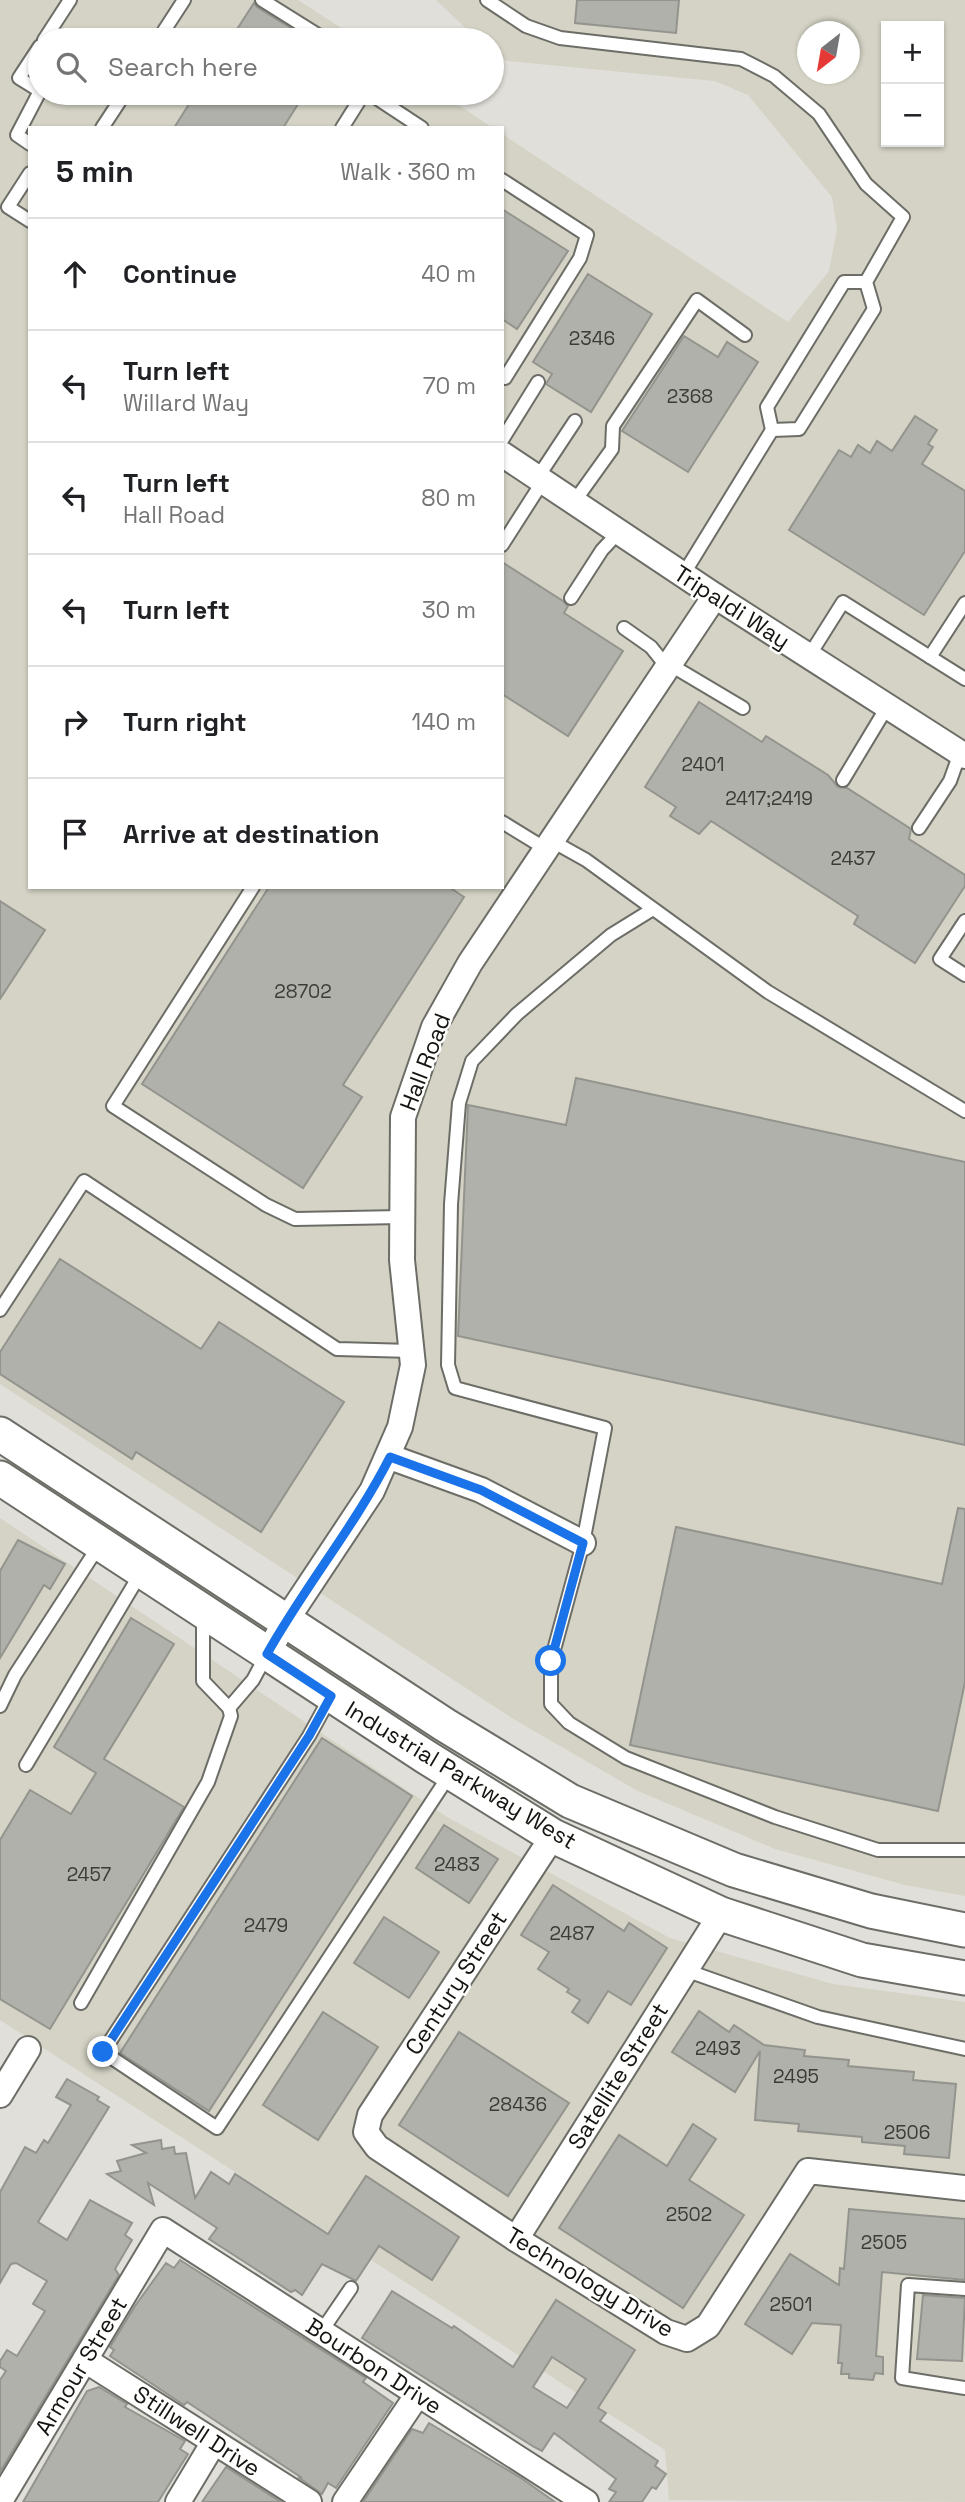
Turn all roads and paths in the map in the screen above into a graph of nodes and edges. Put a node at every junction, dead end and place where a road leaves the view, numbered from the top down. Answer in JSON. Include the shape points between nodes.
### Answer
{"nodes":[{"id":1,"x":70,"y":0,"type":"edge"},
{"id":2,"x":184,"y":0,"type":"edge"},
{"id":3,"x":262,"y":0,"type":"edge"},
{"id":4,"x":487,"y":0,"type":"edge"},
{"id":5,"x":52,"y":28,"type":"edge"},
{"id":6,"x":166,"y":28,"type":"edge"},
{"id":7,"x":307,"y":28,"type":"edge"},
{"id":8,"x":28,"y":64,"type":"edge"},
{"id":9,"x":28,"y":84,"type":"edge"},
{"id":10,"x":33,"y":105,"type":"edge"},
{"id":11,"x":117,"y":105,"type":"edge"},
{"id":12,"x":356,"y":105,"type":"edge"},
{"id":13,"x":387,"y":105,"type":"edge"},
{"id":14,"x":103,"y":126,"type":"edge"},
{"id":15,"x":343,"y":126,"type":"edge"},
{"id":16,"x":419,"y":126,"type":"edge"},
{"id":17,"x":28,"y":143,"type":"edge"},
{"id":18,"x":28,"y":176,"type":"edge"},
{"id":19,"x":504,"y":181,"type":"edge"},
{"id":20,"x":28,"y":220,"type":"edge"},
{"id":21,"x":866,"y":282,"type":"junction"},
{"id":22,"x":746,"y":335,"type":"dead end"},
{"id":23,"x":504,"y":377,"type":"edge"},
{"id":24,"x":538,"y":382,"type":"dead end"},
{"id":25,"x":575,"y":421,"type":"dead end"},
{"id":26,"x":772,"y":430,"type":"junction"},
{"id":27,"x":504,"y":437,"type":"edge"},
{"id":28,"x":504,"y":454,"type":"edge"},
{"id":29,"x":540,"y":479,"type":"junction"},
{"id":30,"x":574,"y":502,"type":"junction"},
{"id":31,"x":620,"y":532,"type":"junction"},
{"id":32,"x":504,"y":542,"type":"edge"},
{"id":33,"x":683,"y":575,"type":"junction"},
{"id":34,"x":715,"y":596,"type":"junction"},
{"id":35,"x":571,"y":598,"type":"dead end"},
{"id":36,"x":965,"y":603,"type":"edge"},
{"id":37,"x":624,"y":628,"type":"dead end"},
{"id":38,"x":809,"y":656,"type":"junction"},
{"id":39,"x":930,"y":657,"type":"junction"},
{"id":40,"x":668,"y":666,"type":"junction"},
{"id":41,"x":965,"y":679,"type":"edge"},
{"id":42,"x":887,"y":707,"type":"junction"},
{"id":43,"x":743,"y":708,"type":"dead end"},
{"id":44,"x":962,"y":755,"type":"edge"},
{"id":45,"x":843,"y":780,"type":"dead end"},
{"id":46,"x":504,"y":823,"type":"edge"},
{"id":47,"x":919,"y":828,"type":"dead end"},
{"id":48,"x":549,"y":845,"type":"junction"},
{"id":49,"x":252,"y":889,"type":"edge"},
{"id":50,"x":653,"y":909,"type":"junction"},
{"id":51,"x":965,"y":921,"type":"edge"},
{"id":52,"x":965,"y":975,"type":"edge"},
{"id":53,"x":965,"y":1111,"type":"edge"},
{"id":54,"x":401,"y":1217,"type":"junction"},
{"id":55,"x":0,"y":1310,"type":"edge"},
{"id":56,"x":412,"y":1351,"type":"junction"},
{"id":57,"x":0,"y":1434,"type":"edge"},
{"id":58,"x":390,"y":1457,"type":"junction"},
{"id":59,"x":0,"y":1478,"type":"edge"},
{"id":60,"x":583,"y":1543,"type":"junction"},
{"id":61,"x":100,"y":1544,"type":"junction"},
{"id":62,"x":142,"y":1571,"type":"junction"},
{"id":63,"x":203,"y":1611,"type":"junction"},
{"id":64,"x":287,"y":1619,"type":"junction"},
{"id":65,"x":267,"y":1654,"type":"junction"},
{"id":66,"x":331,"y":1696,"type":"junction"},
{"id":67,"x":0,"y":1706,"type":"edge"},
{"id":68,"x":229,"y":1708,"type":"junction"},
{"id":69,"x":26,"y":1765,"type":"dead end"},
{"id":70,"x":451,"y":1773,"type":"junction"},
{"id":71,"x":553,"y":1836,"type":"junction"},
{"id":72,"x":965,"y":1850,"type":"edge"},
{"id":73,"x":721,"y":1914,"type":"junction"},
{"id":74,"x":965,"y":1930,"type":"edge"},
{"id":75,"x":685,"y":1970,"type":"junction"},
{"id":76,"x":965,"y":1978,"type":"edge"},
{"id":77,"x":81,"y":2003,"type":"dead end"},
{"id":78,"x":28,"y":2049,"type":"dead end"},
{"id":79,"x":965,"y":2049,"type":"edge"},
{"id":80,"x":0,"y":2095,"type":"edge"},
{"id":81,"x":366,"y":2132,"type":"joint"},
{"id":82,"x":965,"y":2188,"type":"edge"},
{"id":83,"x":163,"y":2230,"type":"joint"},
{"id":84,"x":516,"y":2239,"type":"junction"},
{"id":85,"x":351,"y":2288,"type":"dead end"},
{"id":86,"x":965,"y":2289,"type":"edge"},
{"id":87,"x":321,"y":2332,"type":"junction"},
{"id":88,"x":85,"y":2360,"type":"junction"},
{"id":89,"x":965,"y":2388,"type":"edge"},
{"id":90,"x":418,"y":2394,"type":"junction"},
{"id":91,"x":214,"y":2442,"type":"junction"},
{"id":92,"x":0,"y":2501,"type":"edge"},
{"id":93,"x":178,"y":2502,"type":"edge"},
{"id":94,"x":309,"y":2502,"type":"edge"},
{"id":95,"x":345,"y":2502,"type":"edge"},
{"id":96,"x":586,"y":2502,"type":"edge"}],
"edges":[{"from":1,"to":5,"type":"lane"},
{"from":2,"to":6,"type":"lane"},
{"from":3,"to":7,"type":"lane"},
{"from":4,"to":21,"type":"lane","via":[[526,26],[560,38],[741,59],[774,76],[819,114],[866,184],[902,217]]},
{"from":8,"to":9,"type":"lane","via":[[19,78]]},
{"from":10,"to":17,"type":"lane","via":[[17,135]]},
{"from":11,"to":14,"type":"lane"},
{"from":12,"to":15,"type":"lane"},
{"from":13,"to":16,"type":"lane"},
{"from":18,"to":20,"type":"lane","via":[[8,207]]},
{"from":19,"to":23,"type":"lane","via":[[587,235],[580,258]]},
{"from":21,"to":26,"type":"lane","via":[[844,282],[767,407]]},
{"from":21,"to":26,"type":"lane","via":[[874,309],[799,429]]},
{"from":22,"to":30,"type":"lane","via":[[697,300],[613,426],[612,449]]},
{"from":24,"to":27,"type":"lane"},
{"from":25,"to":29,"type":"lane"},
{"from":26,"to":33,"type":"lane"},
{"from":28,"to":29,"type":"street","name":"Tripaldi Way"},
{"from":29,"to":30,"type":"street","name":"Tripaldi Way"},
{"from":29,"to":32,"type":"lane"},
{"from":30,"to":31,"type":"street","name":"Tripaldi Way"},
{"from":31,"to":33,"type":"street","name":"Tripaldi Way"},
{"from":31,"to":35,"type":"lane","via":[[602,550]]},
{"from":33,"to":34,"type":"street","name":"Tripaldi Way"},
{"from":34,"to":38,"type":"street","name":"Tripaldi Way"},
{"from":34,"to":40,"type":"street","name":"Hall Road"},
{"from":36,"to":39,"type":"lane"},
{"from":37,"to":40,"type":"lane"},
{"from":38,"to":39,"type":"lane","via":[[843,602]]},
{"from":38,"to":42,"type":"street","name":"Tripaldi Way"},
{"from":39,"to":41,"type":"lane"},
{"from":40,"to":43,"type":"lane"},
{"from":40,"to":48,"type":"street","name":"Hall Road"},
{"from":42,"to":44,"type":"street","name":"Tripaldi Way"},
{"from":42,"to":45,"type":"lane"},
{"from":44,"to":47,"type":"lane"},
{"from":46,"to":48,"type":"lane"},
{"from":48,"to":50,"type":"lane","via":[[586,860]]},
{"from":48,"to":54,"type":"street","name":"Hall Road","via":[[470,963],[434,1027],[403,1117]]},
{"from":49,"to":54,"type":"lane","via":[[113,1106],[295,1219]]},
{"from":50,"to":53,"type":"lane","via":[[768,992]]},
{"from":50,"to":60,"type":"lane","via":[[611,935],[517,1014],[472,1061],[459,1103],[451,1204],[448,1365],[455,1388],[606,1428]]},
{"from":51,"to":52,"type":"lane","via":[[940,959]]},
{"from":54,"to":56,"type":"street","name":"Hall Road"},
{"from":55,"to":56,"type":"lane","via":[[84,1181],[337,1349]]},
{"from":56,"to":58,"type":"street","name":"Hall Road","via":[[400,1427]]},
{"from":57,"to":64,"type":"main road","name":"Industrial Parkway West"},
{"from":58,"to":60,"type":"street","via":[[481,1490]]},
{"from":58,"to":64,"type":"street","name":"Hall Road","via":[[372,1492]]},
{"from":59,"to":61,"type":"main road","name":"Industrial Parkway West"},
{"from":60,"to":72,"type":"lane","via":[[551,1661],[551,1704],[569,1723],[626,1758],[878,1850]]},
{"from":61,"to":62,"type":"main road","name":"Industrial Parkway West"},
{"from":61,"to":67,"type":"lane","via":[[15,1675]]},
{"from":62,"to":63,"type":"main road","name":"Industrial Parkway West"},
{"from":62,"to":69,"type":"lane"},
{"from":63,"to":65,"type":"main road","name":"Industrial Parkway West"},
{"from":63,"to":68,"type":"lane","via":[[203,1681]]},
{"from":64,"to":65,"type":"street","name":"Hall Road"},
{"from":64,"to":74,"type":"main road","name":"Industrial Parkway West","via":[[445,1725],[570,1801],[734,1870],[871,1911]]},
{"from":65,"to":66,"type":"main road","name":"Industrial Parkway West"},
{"from":65,"to":68,"type":"lane","via":[[253,1681]]},
{"from":66,"to":70,"type":"main road","name":"Industrial Parkway West"},
{"from":66,"to":70,"type":"lane","via":[[103,2052],[217,2128]]},
{"from":68,"to":77,"type":"lane","via":[[231,1716],[208,1782]]},
{"from":70,"to":71,"type":"main road","name":"Industrial Parkway West"},
{"from":71,"to":73,"type":"main road","name":"Industrial Parkway West"},
{"from":71,"to":81,"type":"street","name":"Century Street","via":[[370,2115]]},
{"from":73,"to":75,"type":"street","name":"Satellite Street"},
{"from":73,"to":76,"type":"main road","name":"Industrial Parkway West","via":[[862,1960]]},
{"from":75,"to":79,"type":"lane","via":[[818,2017]]},
{"from":75,"to":84,"type":"street","name":"Satellite Street"},
{"from":78,"to":80,"type":"street"},
{"from":81,"to":84,"type":"street","name":"Technology Drive","via":[[377,2147]]},
{"from":82,"to":84,"type":"street","name":"Technology Drive","via":[[808,2171],[708,2326],[687,2339],[666,2332]]},
{"from":83,"to":87,"type":"street","name":"Bourbon Drive"},
{"from":83,"to":88,"type":"street","name":"Armour Street"},
{"from":85,"to":87,"type":"lane"},
{"from":86,"to":89,"type":"lane","via":[[908,2285],[902,2378]]},
{"from":87,"to":90,"type":"street","name":"Bourbon Drive"},
{"from":88,"to":91,"type":"street","name":"Stillwell Drive"},
{"from":88,"to":92,"type":"street","name":"Armour Street"},
{"from":90,"to":95,"type":"street"},
{"from":90,"to":96,"type":"street","name":"Bourbon Drive"},
{"from":91,"to":93,"type":"street"},
{"from":91,"to":94,"type":"street","name":"Stillwell Drive"}]}
